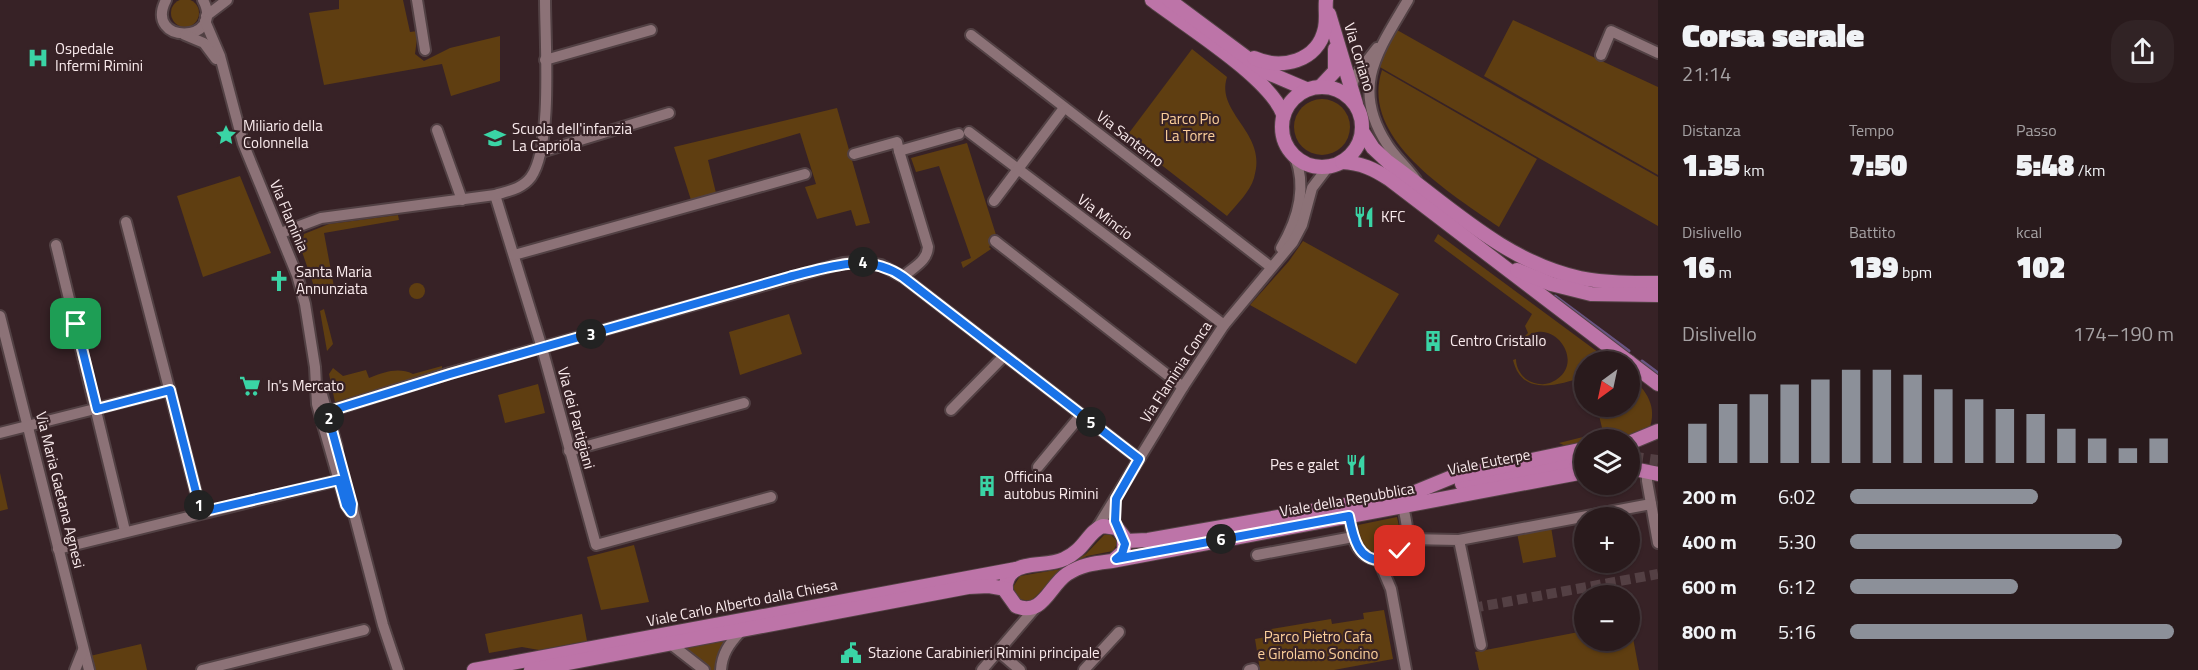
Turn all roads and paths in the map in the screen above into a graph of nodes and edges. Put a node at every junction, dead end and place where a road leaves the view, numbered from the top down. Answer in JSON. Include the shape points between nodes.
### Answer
{"nodes":[{"id":1,"x":166,"y":0,"type":"edge"},
{"id":2,"x":203,"y":0,"type":"edge"},
{"id":3,"x":210,"y":0,"type":"edge"},
{"id":4,"x":227,"y":0,"type":"edge"},
{"id":5,"x":417,"y":0,"type":"edge"},
{"id":6,"x":545,"y":0,"type":"edge"},
{"id":7,"x":1152,"y":0,"type":"edge"},
{"id":8,"x":1169,"y":0,"type":"edge"},
{"id":9,"x":1326,"y":0,"type":"edge"},
{"id":10,"x":1407,"y":0,"type":"edge"},
{"id":11,"x":1330,"y":17,"type":"junction"},
{"id":12,"x":206,"y":18,"type":"junction"},
{"id":13,"x":651,"y":30,"type":"dead end"},
{"id":14,"x":1389,"y":32,"type":"junction"},
{"id":15,"x":182,"y":34,"type":"junction"},
{"id":16,"x":971,"y":35,"type":"dead end"},
{"id":17,"x":1219,"y":37,"type":"junction"},
{"id":18,"x":425,"y":50,"type":"dead end"},
{"id":19,"x":1658,"y":53,"type":"edge"},
{"id":20,"x":1601,"y":55,"type":"dead end"},
{"id":21,"x":545,"y":60,"type":"junction"},
{"id":22,"x":222,"y":70,"type":"junction"},
{"id":23,"x":1352,"y":85,"type":"junction"},
{"id":24,"x":1321,"y":86,"type":"junction"},
{"id":25,"x":1306,"y":89,"type":"junction"},
{"id":26,"x":1357,"y":106,"type":"junction"},
{"id":27,"x":1064,"y":108,"type":"junction"},
{"id":28,"x":669,"y":113,"type":"dead end"},
{"id":29,"x":1283,"y":114,"type":"junction"},
{"id":30,"x":436,"y":130,"type":"dead end"},
{"id":31,"x":1362,"y":131,"type":"junction"},
{"id":32,"x":899,"y":151,"type":"junction"},
{"id":33,"x":541,"y":152,"type":"junction"},
{"id":34,"x":854,"y":154,"type":"dead end"},
{"id":35,"x":1295,"y":157,"type":"junction"},
{"id":36,"x":1342,"y":162,"type":"junction"},
{"id":37,"x":1328,"y":167,"type":"junction"},
{"id":38,"x":1018,"y":170,"type":"junction"},
{"id":39,"x":805,"y":174,"type":"dead end"},
{"id":40,"x":1422,"y":187,"type":"junction"},
{"id":41,"x":495,"y":195,"type":"junction"},
{"id":42,"x":462,"y":200,"type":"junction"},
{"id":43,"x":994,"y":201,"type":"dead end"},
{"id":44,"x":126,"y":222,"type":"dead end"},
{"id":45,"x":281,"y":233,"type":"junction"},
{"id":46,"x":995,"y":241,"type":"dead end"},
{"id":47,"x":56,"y":245,"type":"dead end"},
{"id":48,"x":514,"y":255,"type":"junction"},
{"id":49,"x":1504,"y":265,"type":"junction"},
{"id":50,"x":1271,"y":267,"type":"junction"},
{"id":51,"x":903,"y":277,"type":"junction"},
{"id":52,"x":1658,"y":283,"type":"edge"},
{"id":53,"x":1658,"y":296,"type":"edge"},
{"id":54,"x":0,"y":316,"type":"edge"},
{"id":55,"x":1224,"y":325,"type":"junction"},
{"id":56,"x":542,"y":348,"type":"junction"},
{"id":57,"x":1615,"y":351,"type":"edge"},
{"id":58,"x":1004,"y":356,"type":"junction"},
{"id":59,"x":1640,"y":370,"type":"edge"},
{"id":60,"x":316,"y":378,"type":"junction"},
{"id":61,"x":1658,"y":384,"type":"edge"},
{"id":62,"x":1183,"y":387,"type":"junction"},
{"id":63,"x":170,"y":390,"type":"junction"},
{"id":64,"x":744,"y":403,"type":"dead end"},
{"id":65,"x":97,"y":409,"type":"junction"},
{"id":66,"x":951,"y":410,"type":"dead end"},
{"id":67,"x":327,"y":412,"type":"junction"},
{"id":68,"x":1081,"y":415,"type":"junction"},
{"id":69,"x":29,"y":426,"type":"junction"},
{"id":70,"x":1658,"y":431,"type":"edge"},
{"id":71,"x":0,"y":433,"type":"edge"},
{"id":72,"x":1640,"y":439,"type":"edge"},
{"id":73,"x":1658,"y":442,"type":"edge"},
{"id":74,"x":1640,"y":443,"type":"edge"},
{"id":75,"x":569,"y":451,"type":"junction"},
{"id":76,"x":1574,"y":451,"type":"edge"},
{"id":77,"x":1139,"y":459,"type":"junction"},
{"id":78,"x":1572,"y":463,"type":"dead end"},
{"id":79,"x":1038,"y":466,"type":"dead end"},
{"id":80,"x":1654,"y":470,"type":"edge"},
{"id":81,"x":1574,"y":474,"type":"edge"},
{"id":82,"x":339,"y":480,"type":"junction"},
{"id":83,"x":1413,"y":493,"type":"junction"},
{"id":84,"x":771,"y":497,"type":"dead end"},
{"id":85,"x":1116,"y":499,"type":"junction"},
{"id":86,"x":1651,"y":504,"type":"junction"},
{"id":87,"x":1403,"y":506,"type":"junction"},
{"id":88,"x":201,"y":512,"type":"junction"},
{"id":89,"x":351,"y":512,"type":"junction"},
{"id":90,"x":1349,"y":516,"type":"junction"},
{"id":91,"x":1097,"y":528,"type":"junction"},
{"id":92,"x":1117,"y":528,"type":"junction"},
{"id":93,"x":125,"y":531,"type":"junction"},
{"id":94,"x":1353,"y":537,"type":"junction"},
{"id":95,"x":1406,"y":538,"type":"junction"},
{"id":96,"x":1459,"y":540,"type":"junction"},
{"id":97,"x":1125,"y":542,"type":"junction"},
{"id":98,"x":1658,"y":543,"type":"edge"},
{"id":99,"x":58,"y":549,"type":"junction"},
{"id":100,"x":1257,"y":555,"type":"dead end"},
{"id":101,"x":1392,"y":558,"type":"junction"},
{"id":102,"x":1116,"y":559,"type":"junction"},
{"id":103,"x":1379,"y":561,"type":"junction"},
{"id":104,"x":1016,"y":569,"type":"junction"},
{"id":105,"x":1006,"y":589,"type":"junction"},
{"id":106,"x":1392,"y":589,"type":"junction"},
{"id":107,"x":924,"y":591,"type":"junction"},
{"id":108,"x":1016,"y":606,"type":"junction"},
{"id":109,"x":1036,"y":607,"type":"junction"},
{"id":110,"x":364,"y":630,"type":"dead end"},
{"id":111,"x":740,"y":632,"type":"junction"},
{"id":112,"x":1119,"y":632,"type":"dead end"},
{"id":113,"x":1013,"y":635,"type":"junction"},
{"id":114,"x":672,"y":645,"type":"junction"},
{"id":115,"x":1480,"y":645,"type":"dead end"},
{"id":116,"x":83,"y":647,"type":"junction"},
{"id":117,"x":999,"y":652,"type":"junction"},
{"id":118,"x":75,"y":670,"type":"edge"},
{"id":119,"x":89,"y":670,"type":"edge"},
{"id":120,"x":202,"y":670,"type":"edge"},
{"id":121,"x":398,"y":670,"type":"edge"},
{"id":122,"x":474,"y":670,"type":"edge"},
{"id":123,"x":531,"y":670,"type":"edge"},
{"id":124,"x":704,"y":670,"type":"edge"},
{"id":125,"x":721,"y":670,"type":"edge"},
{"id":126,"x":982,"y":670,"type":"edge"},
{"id":127,"x":1020,"y":670,"type":"edge"},
{"id":128,"x":1084,"y":670,"type":"edge"},
{"id":129,"x":1406,"y":670,"type":"edge"}],
"edges":[{"from":1,"to":15,"type":"street","name":"Via Flaminia","via":[[165,23]]},
{"from":2,"to":3,"type":"street"},
{"from":2,"to":12,"type":"street","name":"Via Flaminia"},
{"from":4,"to":12,"type":"street"},
{"from":5,"to":18,"type":"street"},
{"from":6,"to":21,"type":"street"},
{"from":7,"to":29,"type":"main road","via":[[1259,82],[1278,100]]},
{"from":8,"to":17,"type":"main road"},
{"from":9,"to":11,"type":"main road","name":"Via Coriano"},
{"from":9,"to":17,"type":"main road","name":"Via Coriano","via":[[1325,30],[1320,42],[1308,55],[1290,63],[1255,58]]},
{"from":10,"to":14,"type":"street"},
{"from":11,"to":23,"type":"main road","name":"Via Coriano"},
{"from":11,"to":24,"type":"main road","name":"Via Coriano","via":[[1337,59],[1335,71]]},
{"from":12,"to":15,"type":"street","via":[[198,30]]},
{"from":12,"to":22,"type":"street","name":"Via Flaminia"},
{"from":13,"to":21,"type":"street"},
{"from":14,"to":23,"type":"street"},
{"from":14,"to":40,"type":"street","via":[[1371,72],[1368,97],[1387,146]]},
{"from":15,"to":22,"type":"street","name":"Via Flaminia","via":[[204,43]]},
{"from":16,"to":27,"type":"street","name":"Via Santerno"},
{"from":17,"to":25,"type":"main road","via":[[1266,72]]},
{"from":19,"to":20,"type":"street","via":[[1611,31]]},
{"from":21,"to":33,"type":"street"},
{"from":22,"to":45,"type":"street","name":"Via Flaminia","via":[[243,143]]},
{"from":23,"to":26,"type":"main road","name":"Via Coriano"},
{"from":24,"to":25,"type":"main road"},
{"from":24,"to":26,"type":"main road","via":[[1345,93]]},
{"from":25,"to":29,"type":"main road","via":[[1292,99]]},
{"from":26,"to":31,"type":"main road"},
{"from":27,"to":38,"type":"street"},
{"from":27,"to":50,"type":"street","name":"Via Santerno"},
{"from":28,"to":33,"type":"street"},
{"from":29,"to":35,"type":"main road","via":[[1283,137]]},
{"from":30,"to":42,"type":"street"},
{"from":31,"to":36,"type":"main road","via":[[1353,152]]},
{"from":31,"to":40,"type":"main road","via":[[1388,162]]},
{"from":32,"to":34,"type":"street","via":[[897,142]]},
{"from":32,"to":38,"type":"street","name":"Via Mincio","via":[[964,133]]},
{"from":32,"to":51,"type":"street","via":[[928,247],[922,262]]},
{"from":33,"to":41,"type":"street","via":[[529,179],[518,188]]},
{"from":35,"to":37,"type":"main road","via":[[1311,166]]},
{"from":35,"to":50,"type":"street","name":"Via Flaminia Conca","via":[[1302,178],[1297,209]]},
{"from":36,"to":37,"type":"main road"},
{"from":36,"to":49,"type":"main road","via":[[1375,169]]},
{"from":37,"to":50,"type":"street","name":"Via Flaminia Conca","via":[[1312,188],[1293,242]]},
{"from":38,"to":43,"type":"street"},
{"from":38,"to":55,"type":"street","name":"Via Mincio"},
{"from":39,"to":48,"type":"street"},
{"from":40,"to":52,"type":"main road","via":[[1484,234],[1538,264],[1580,278]]},
{"from":41,"to":42,"type":"street"},
{"from":41,"to":48,"type":"street","name":"Via dei Partigiani"},
{"from":42,"to":45,"type":"street","via":[[321,219]]},
{"from":44,"to":63,"type":"street"},
{"from":45,"to":60,"type":"street","name":"Via Flaminia","via":[[305,304]]},
{"from":46,"to":62,"type":"street"},
{"from":47,"to":65,"type":"street"},
{"from":48,"to":56,"type":"street","name":"Via dei Partigiani"},
{"from":49,"to":53,"type":"main road","via":[[1551,284],[1591,294]]},
{"from":49,"to":57,"type":"main road"},
{"from":50,"to":55,"type":"street","name":"Via Flaminia Conca"},
{"from":51,"to":56,"type":"street","via":[[881,265],[843,263]]},
{"from":51,"to":58,"type":"street"},
{"from":54,"to":69,"type":"street","name":"Via Maria Gaetana Agnesi"},
{"from":55,"to":62,"type":"street","name":"Via Flaminia Conca"},
{"from":56,"to":67,"type":"street"},
{"from":56,"to":75,"type":"street","name":"Via dei Partigiani"},
{"from":58,"to":66,"type":"street"},
{"from":58,"to":68,"type":"street"},
{"from":59,"to":61,"type":"main road"},
{"from":60,"to":67,"type":"street","name":"Via Flaminia"},
{"from":60,"to":82,"type":"street","name":"Via Flaminia","via":[[319,411]]},
{"from":62,"to":77,"type":"street","name":"Via Flaminia Conca"},
{"from":63,"to":65,"type":"street"},
{"from":63,"to":88,"type":"street"},
{"from":64,"to":75,"type":"street"},
{"from":65,"to":69,"type":"street"},
{"from":65,"to":93,"type":"street"},
{"from":67,"to":89,"type":"street","name":"Via Flaminia"},
{"from":68,"to":77,"type":"street"},
{"from":68,"to":79,"type":"street"},
{"from":69,"to":71,"type":"street"},
{"from":69,"to":99,"type":"street","name":"Via Maria Gaetana Agnesi"},
{"from":70,"to":72,"type":"main road"},
{"from":73,"to":74,"type":"main road"},
{"from":75,"to":84,"type":"street","name":"Via dei Partigiani","via":[[596,545]]},
{"from":76,"to":83,"type":"main road","name":"Viale della Repubblica","via":[[1452,477]]},
{"from":77,"to":85,"type":"street","name":"Via Flaminia Conca"},
{"from":78,"to":83,"type":"main road","name":"Viale Euterpe"},
{"from":80,"to":86,"type":"street"},
{"from":81,"to":87,"type":"main road","name":"Viale della Repubblica"},
{"from":82,"to":88,"type":"street"},
{"from":82,"to":89,"type":"street","name":"Via Flaminia"},
{"from":83,"to":97,"type":"main road","name":"Viale della Repubblica"},
{"from":85,"to":91,"type":"street","name":"Via Flaminia Conca"},
{"from":85,"to":92,"type":"street"},
{"from":86,"to":96,"type":"street"},
{"from":86,"to":98,"type":"street"},
{"from":87,"to":90,"type":"main road","name":"Viale della Repubblica"},
{"from":87,"to":95,"type":"street"},
{"from":88,"to":93,"type":"street"},
{"from":89,"to":121,"type":"street","name":"Via Flaminia"},
{"from":90,"to":94,"type":"street"},
{"from":90,"to":102,"type":"main road","name":"Viale della Repubblica"},
{"from":91,"to":92,"type":"main road"},
{"from":91,"to":104,"type":"main road","name":"Viale Carlo Alberto dalla Chiesa","via":[[1074,555],[1055,563]]},
{"from":92,"to":97,"type":"main road"},
{"from":93,"to":99,"type":"street"},
{"from":94,"to":100,"type":"street"},
{"from":94,"to":103,"type":"street","via":[[1362,553]]},
{"from":95,"to":96,"type":"street"},
{"from":95,"to":101,"type":"street"},
{"from":96,"to":115,"type":"street"},
{"from":97,"to":102,"type":"main road"},
{"from":99,"to":116,"type":"street","name":"Via Maria Gaetana Agnesi"},
{"from":101,"to":103,"type":"street"},
{"from":101,"to":106,"type":"street"},
{"from":102,"to":109,"type":"main road","name":"Viale della Repubblica","via":[[1089,563],[1066,574]]},
{"from":103,"to":106,"type":"street"},
{"from":104,"to":105,"type":"main road","via":[[1008,578]]},
{"from":104,"to":107,"type":"main road","name":"Viale Carlo Alberto dalla Chiesa"},
{"from":105,"to":107,"type":"main road","name":"Viale Carlo Alberto dalla Chiesa","via":[[981,585]]},
{"from":105,"to":108,"type":"main road"},
{"from":106,"to":129,"type":"street"},
{"from":107,"to":111,"type":"main road","name":"Viale Carlo Alberto dalla Chiesa"},
{"from":107,"to":122,"type":"main road","name":"Viale Carlo Alberto dalla Chiesa"},
{"from":108,"to":109,"type":"main road"},
{"from":108,"to":113,"type":"street"},
{"from":109,"to":113,"type":"street"},
{"from":110,"to":120,"type":"street"},
{"from":111,"to":114,"type":"main road","name":"Viale Carlo Alberto dalla Chiesa"},
{"from":111,"to":125,"type":"street","via":[[729,644]]},
{"from":112,"to":128,"type":"street"},
{"from":113,"to":117,"type":"street"},
{"from":114,"to":123,"type":"main road","name":"Viale Carlo Alberto dalla Chiesa"},
{"from":114,"to":124,"type":"street"},
{"from":116,"to":118,"type":"street"},
{"from":116,"to":119,"type":"street","name":"Via Maria Gaetana Agnesi"},
{"from":117,"to":126,"type":"street"},
{"from":117,"to":127,"type":"street"}]}
